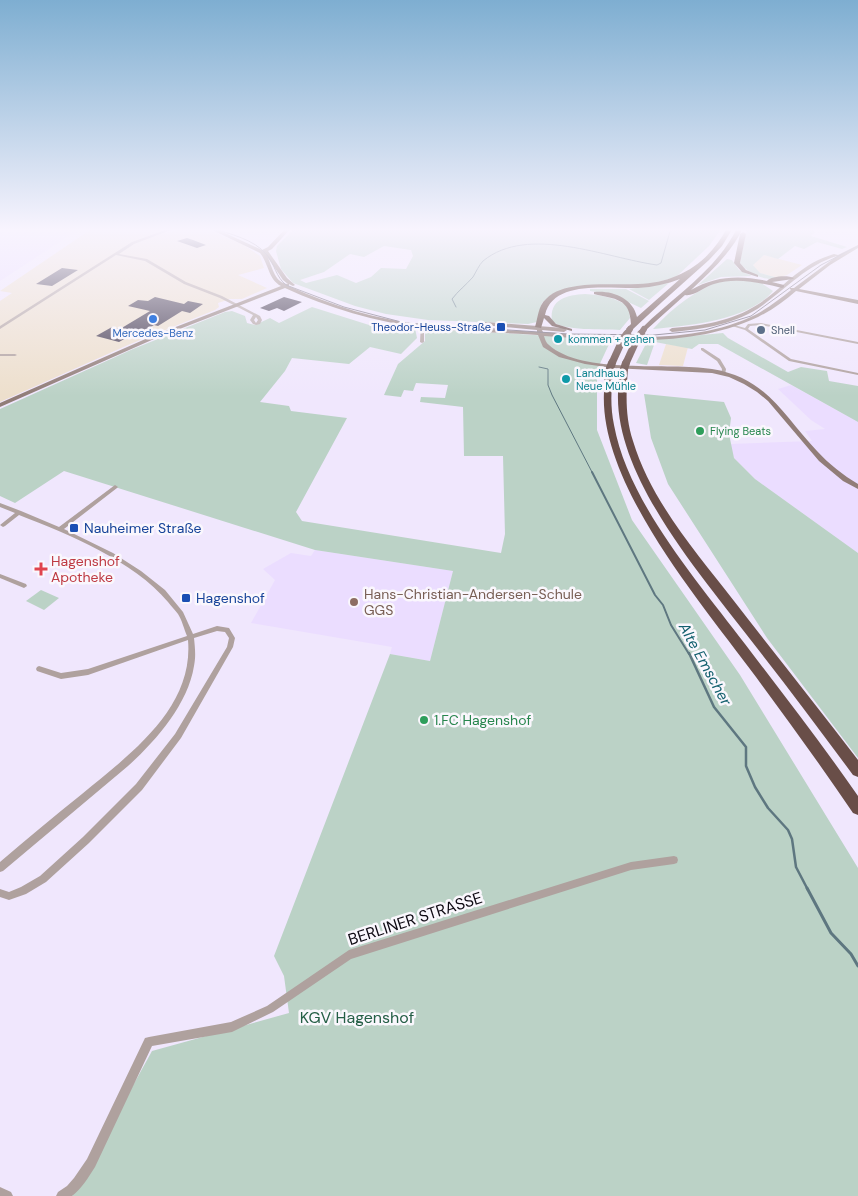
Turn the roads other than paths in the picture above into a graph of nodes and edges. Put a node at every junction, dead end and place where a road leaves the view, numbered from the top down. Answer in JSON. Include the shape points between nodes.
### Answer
{"nodes":[{"id":1,"x":69,"y":284,"type":"edge"},
{"id":2,"x":187,"y":284,"type":"edge"},
{"id":3,"x":275,"y":284,"type":"edge"},
{"id":4,"x":654,"y":284,"type":"edge"},
{"id":5,"x":678,"y":284,"type":"edge"},
{"id":6,"x":691,"y":284,"type":"edge"},
{"id":7,"x":706,"y":284,"type":"edge"},
{"id":8,"x":765,"y":284,"type":"edge"},
{"id":9,"x":777,"y":284,"type":"edge"},
{"id":10,"x":779,"y":284,"type":"edge"},
{"id":11,"x":804,"y":284,"type":"edge"},
{"id":12,"x":285,"y":285,"type":"junction"},
{"id":13,"x":783,"y":285,"type":"junction"},
{"id":14,"x":797,"y":289,"type":"junction"},
{"id":15,"x":272,"y":290,"type":"junction"},
{"id":16,"x":294,"y":290,"type":"junction"},
{"id":17,"x":775,"y":293,"type":"junction"},
{"id":18,"x":256,"y":297,"type":"joint"},
{"id":19,"x":858,"y":301,"type":"edge"},
{"id":20,"x":234,"y":306,"type":"junction"},
{"id":21,"x":663,"y":310,"type":"junction"},
{"id":22,"x":547,"y":317,"type":"junction"},
{"id":23,"x":754,"y":318,"type":"junction"},
{"id":24,"x":422,"y":324,"type":"junction"},
{"id":25,"x":761,"y":324,"type":"junction"},
{"id":26,"x":734,"y":326,"type":"junction"},
{"id":27,"x":632,"y":327,"type":"junction"},
{"id":28,"x":0,"y":328,"type":"edge"},
{"id":29,"x":746,"y":329,"type":"junction"},
{"id":30,"x":570,"y":330,"type":"junction"},
{"id":31,"x":677,"y":330,"type":"joint"},
{"id":32,"x":542,"y":331,"type":"junction"},
{"id":33,"x":422,"y":342,"type":"dead end"},
{"id":34,"x":858,"y":342,"type":"edge"},
{"id":35,"x":702,"y":349,"type":"dead end"},
{"id":36,"x":0,"y":355,"type":"edge"},
{"id":37,"x":15,"y":355,"type":"dead end"},
{"id":38,"x":722,"y":374,"type":"junction"},
{"id":39,"x":858,"y":374,"type":"edge"},
{"id":40,"x":0,"y":405,"type":"edge"},
{"id":41,"x":115,"y":487,"type":"dead end"},
{"id":42,"x":858,"y":487,"type":"edge"},
{"id":43,"x":0,"y":505,"type":"edge"},
{"id":44,"x":19,"y":512,"type":"junction"},
{"id":45,"x":2,"y":524,"type":"dead end"},
{"id":46,"x":60,"y":529,"type":"junction"},
{"id":47,"x":0,"y":576,"type":"edge"},
{"id":48,"x":24,"y":586,"type":"dead end"},
{"id":49,"x":191,"y":637,"type":"junction"},
{"id":50,"x":39,"y":669,"type":"dead end"},
{"id":51,"x":858,"y":771,"type":"edge"},
{"id":52,"x":858,"y":808,"type":"edge"},
{"id":53,"x":674,"y":860,"type":"dead end"},
{"id":54,"x":0,"y":868,"type":"edge"},
{"id":55,"x":0,"y":893,"type":"edge"},
{"id":56,"x":0,"y":1193,"type":"edge"},
{"id":57,"x":7,"y":1196,"type":"edge"},
{"id":58,"x":62,"y":1196,"type":"edge"}],
"edges":[{"from":1,"to":28,"type":"street"},
{"from":2,"to":20,"type":"street"},
{"from":3,"to":15,"type":"main road"},
{"from":4,"to":32,"type":"highway","via":[[580,288],[554,295],[545,304]]},
{"from":5,"to":27,"type":"highway"},
{"from":6,"to":21,"type":"highway"},
{"from":7,"to":21,"type":"highway"},
{"from":8,"to":17,"type":"highway"},
{"from":9,"to":13,"type":"highway"},
{"from":10,"to":13,"type":"highway"},
{"from":11,"to":14,"type":"main road"},
{"from":12,"to":15,"type":"main road"},
{"from":12,"to":16,"type":"main road"},
{"from":12,"to":24,"type":"main road","via":[[370,314]]},
{"from":13,"to":14,"type":"main road"},
{"from":13,"to":17,"type":"main road"},
{"from":14,"to":19,"type":"main road"},
{"from":14,"to":23,"type":"main road"},
{"from":15,"to":16,"type":"main road"},
{"from":15,"to":18,"type":"main road"},
{"from":16,"to":24,"type":"main road","via":[[368,315]]},
{"from":17,"to":31,"type":"main road","via":[[741,315]]},
{"from":18,"to":20,"type":"main road"},
{"from":20,"to":20,"type":"street","via":[[252,318],[259,317]]},
{"from":20,"to":40,"type":"main road"},
{"from":21,"to":51,"type":"highway","bridge":true,"via":[[644,329],[625,366],[620,399],[635,458],[649,487],[706,573]]},
{"from":22,"to":27,"type":"highway","via":[[556,299],[569,294],[598,293],[630,304],[635,313]]},
{"from":22,"to":30,"type":"highway","via":[[554,325]]},
{"from":22,"to":32,"type":"highway"},
{"from":23,"to":25,"type":"street"},
{"from":23,"to":26,"type":"main road"},
{"from":24,"to":32,"type":"main road"},
{"from":24,"to":33,"type":"street"},
{"from":25,"to":29,"type":"street","via":[[749,325]]},
{"from":25,"to":34,"type":"street"},
{"from":26,"to":29,"type":"street"},
{"from":26,"to":32,"type":"main road","via":[[686,335],[604,338]]},
{"from":27,"to":52,"type":"highway","bridge":true,"via":[[611,365],[607,396],[610,426],[619,458],[638,497],[689,577]]},
{"from":29,"to":39,"type":"street","via":[[790,360]]},
{"from":30,"to":31,"type":"main road"},
{"from":30,"to":32,"type":"main road"},
{"from":32,"to":38,"type":"main road","via":[[540,343],[551,353],[588,364],[689,369]]},
{"from":35,"to":38,"type":"street","via":[[721,363]]},
{"from":36,"to":37,"type":"street"},
{"from":38,"to":42,"type":"main road","via":[[741,380],[767,396],[817,456]]},
{"from":41,"to":46,"type":"street"},
{"from":43,"to":44,"type":"street"},
{"from":44,"to":45,"type":"street"},
{"from":44,"to":46,"type":"street"},
{"from":46,"to":49,"type":"street","via":[[107,551],[155,585],[180,612]]},
{"from":47,"to":48,"type":"street"},
{"from":49,"to":50,"type":"street","via":[[88,672],[61,676]]},
{"from":49,"to":54,"type":"street","via":[[189,670],[183,690],[160,727],[125,763]]},
{"from":49,"to":55,"type":"street","via":[[217,628],[228,630],[232,638],[178,736],[160,761],[115,812],[43,879],[9,896]]},
{"from":53,"to":58,"type":"street","name":"BERLINER STRASSE","via":[[630,866],[349,955],[270,1009],[232,1027],[149,1042],[91,1163],[76,1185]]},
{"from":56,"to":57,"type":"street"}]}
